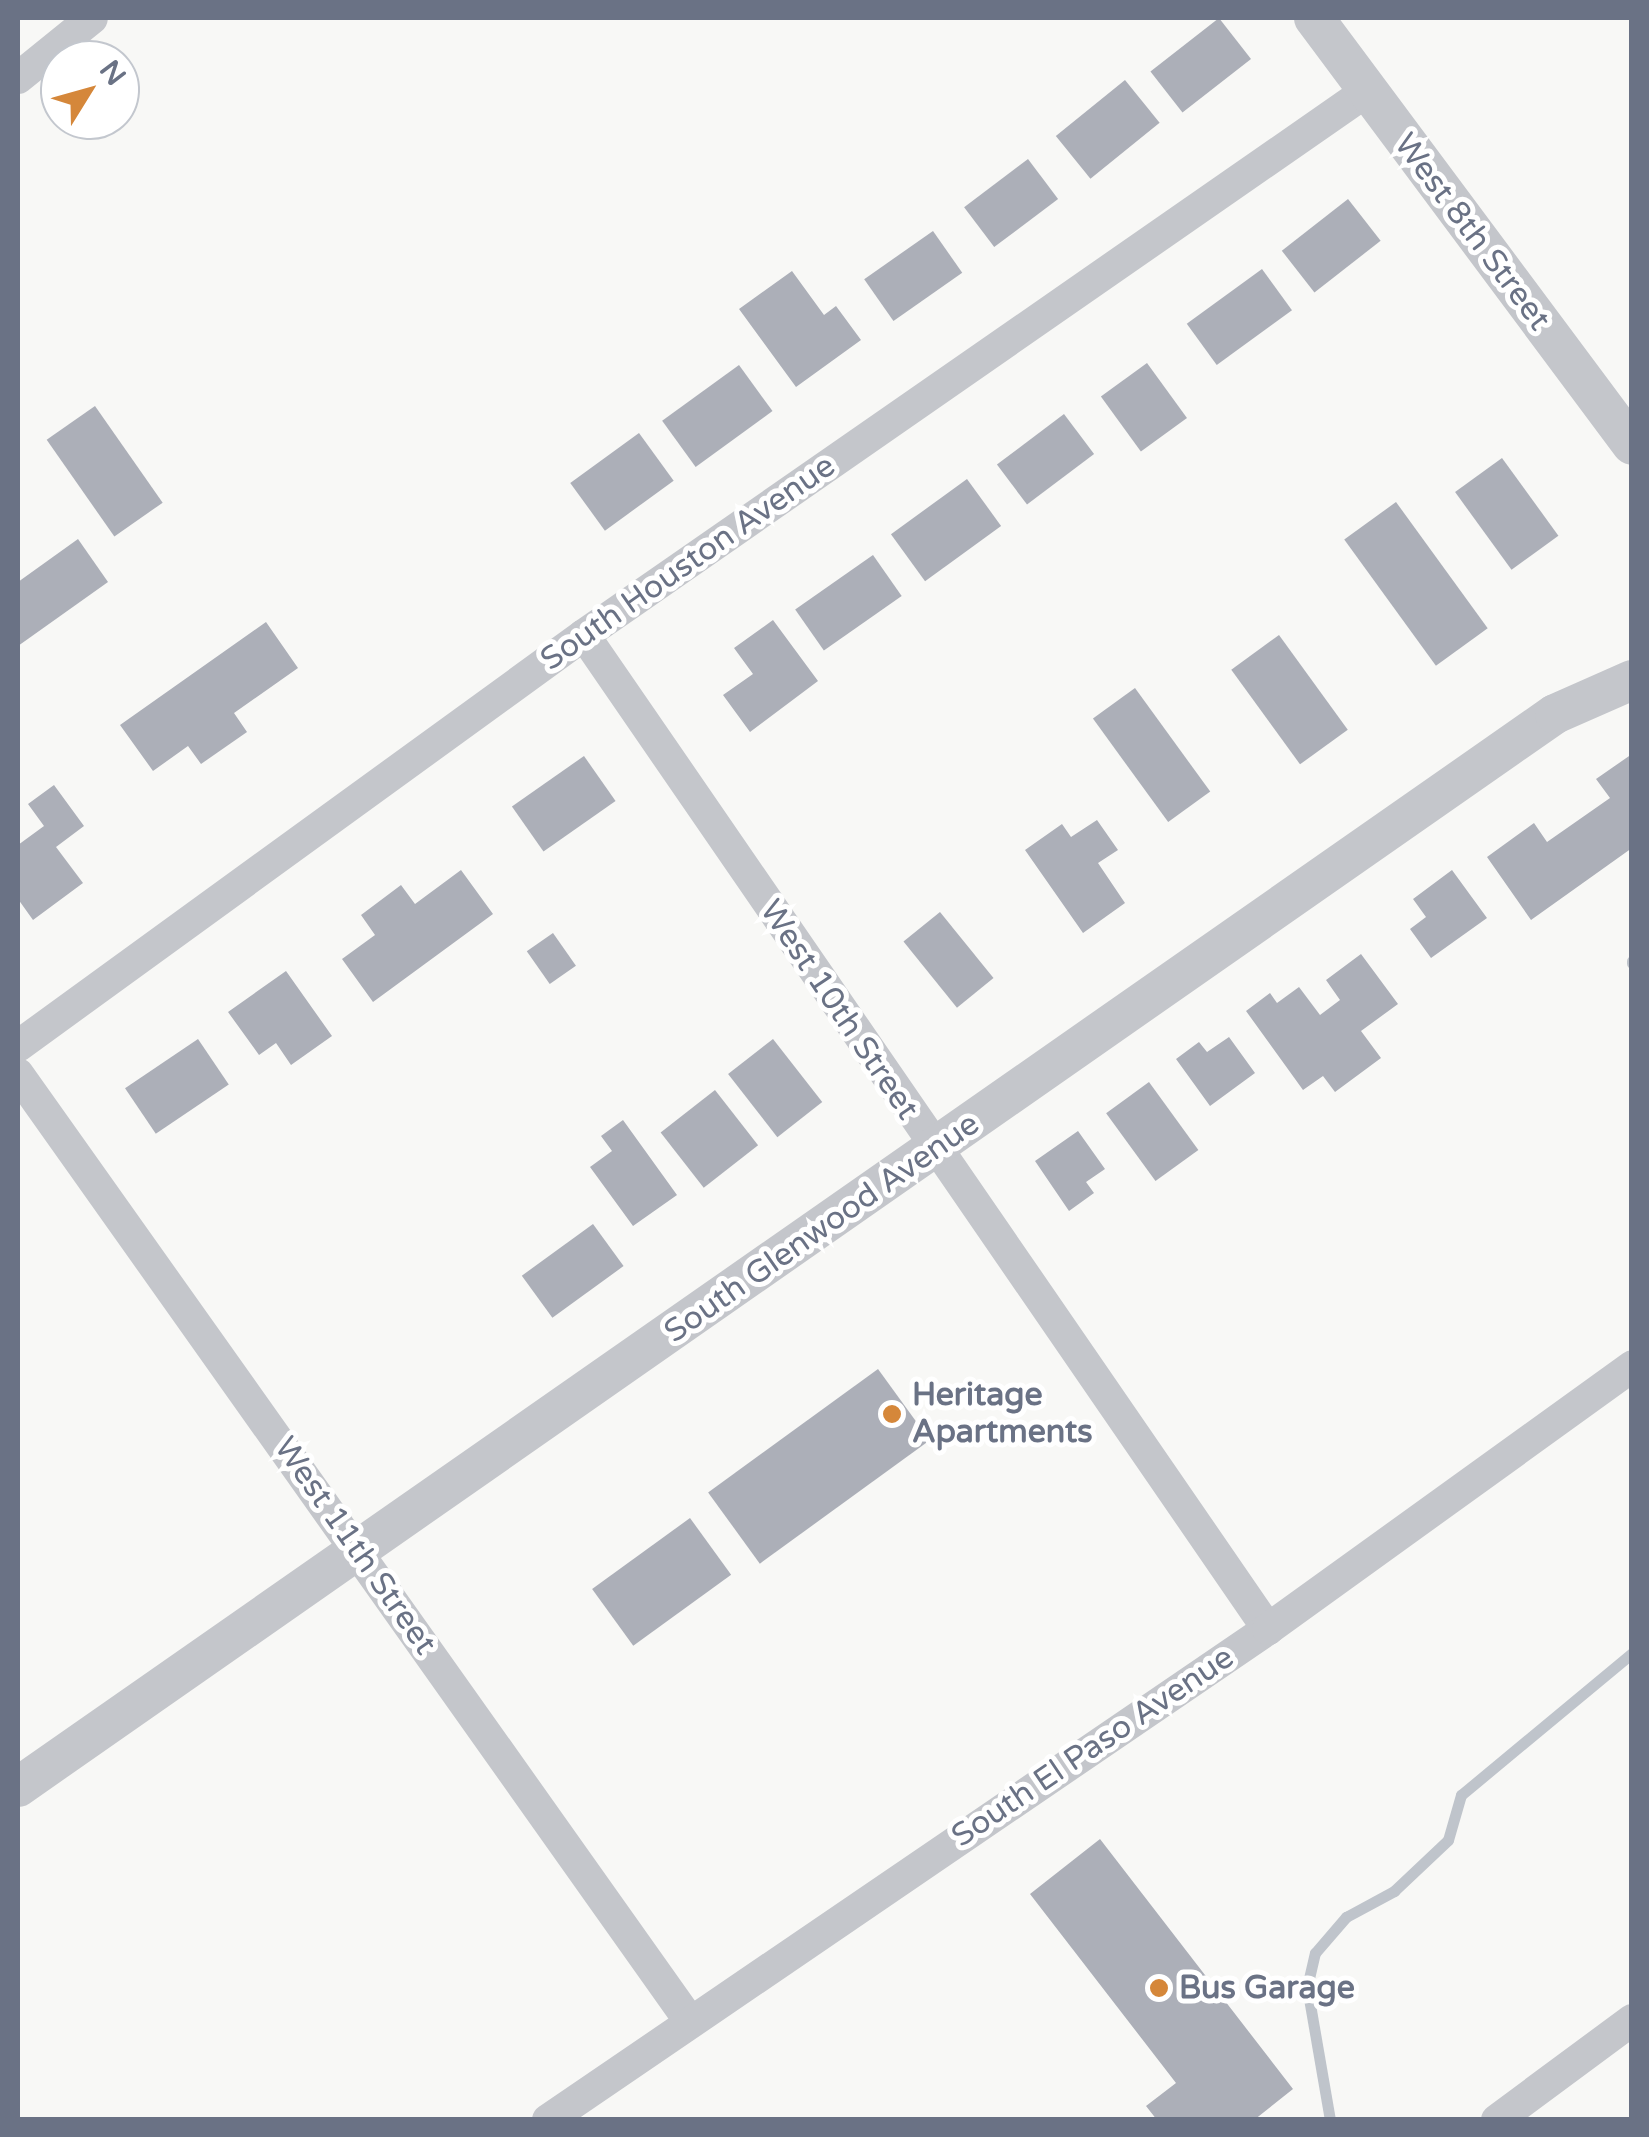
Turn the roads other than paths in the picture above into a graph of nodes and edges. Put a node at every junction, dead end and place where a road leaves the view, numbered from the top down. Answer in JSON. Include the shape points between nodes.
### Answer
{"nodes":[{"id":1,"x":92,"y":18,"type":"edge"},
{"id":2,"x":1314,"y":18,"type":"edge"},
{"id":3,"x":18,"y":78,"type":"edge"},
{"id":4,"x":1366,"y":91,"type":"junction"},
{"id":5,"x":1632,"y":445,"type":"edge"},
{"id":6,"x":584,"y":635,"type":"junction"},
{"id":7,"x":1632,"y":680,"type":"edge"},
{"id":8,"x":18,"y":1046,"type":"edge"},
{"id":9,"x":18,"y":1074,"type":"edge"},
{"id":10,"x":935,"y":1151,"type":"junction"},
{"id":11,"x":1632,"y":1366,"type":"edge"},
{"id":12,"x":357,"y":1548,"type":"junction"},
{"id":13,"x":1268,"y":1629,"type":"junction"},
{"id":14,"x":18,"y":1787,"type":"edge"},
{"id":15,"x":688,"y":2020,"type":"junction"},
{"id":16,"x":1632,"y":2020,"type":"edge"},
{"id":17,"x":548,"y":2120,"type":"edge"},
{"id":18,"x":1496,"y":2120,"type":"edge"}],
"edges":[{"from":1,"to":3,"type":"street"},
{"from":2,"to":4,"type":"street","name":"West 8th Street"},
{"from":4,"to":5,"type":"street","name":"West 8th Street"},
{"from":4,"to":6,"type":"street","name":"South Houston Avenue"},
{"from":6,"to":8,"type":"street","name":"South Houston Avenue"},
{"from":6,"to":10,"type":"street","name":"West 10th Street"},
{"from":7,"to":10,"type":"street","name":"South Glenwood Avenue","via":[[1555,714]]},
{"from":9,"to":12,"type":"street","name":"West 11th Street"},
{"from":10,"to":12,"type":"street","name":"South Glenwood Avenue"},
{"from":10,"to":13,"type":"street","name":"West 10th Street"},
{"from":11,"to":13,"type":"street","name":"South El Paso Avenue"},
{"from":12,"to":14,"type":"street","name":"South Glenwood Avenue"},
{"from":12,"to":15,"type":"street","name":"West 11th Street"},
{"from":13,"to":15,"type":"street","name":"South El Paso Avenue"},
{"from":15,"to":17,"type":"street","name":"South El Paso Avenue"},
{"from":16,"to":18,"type":"street"}]}
